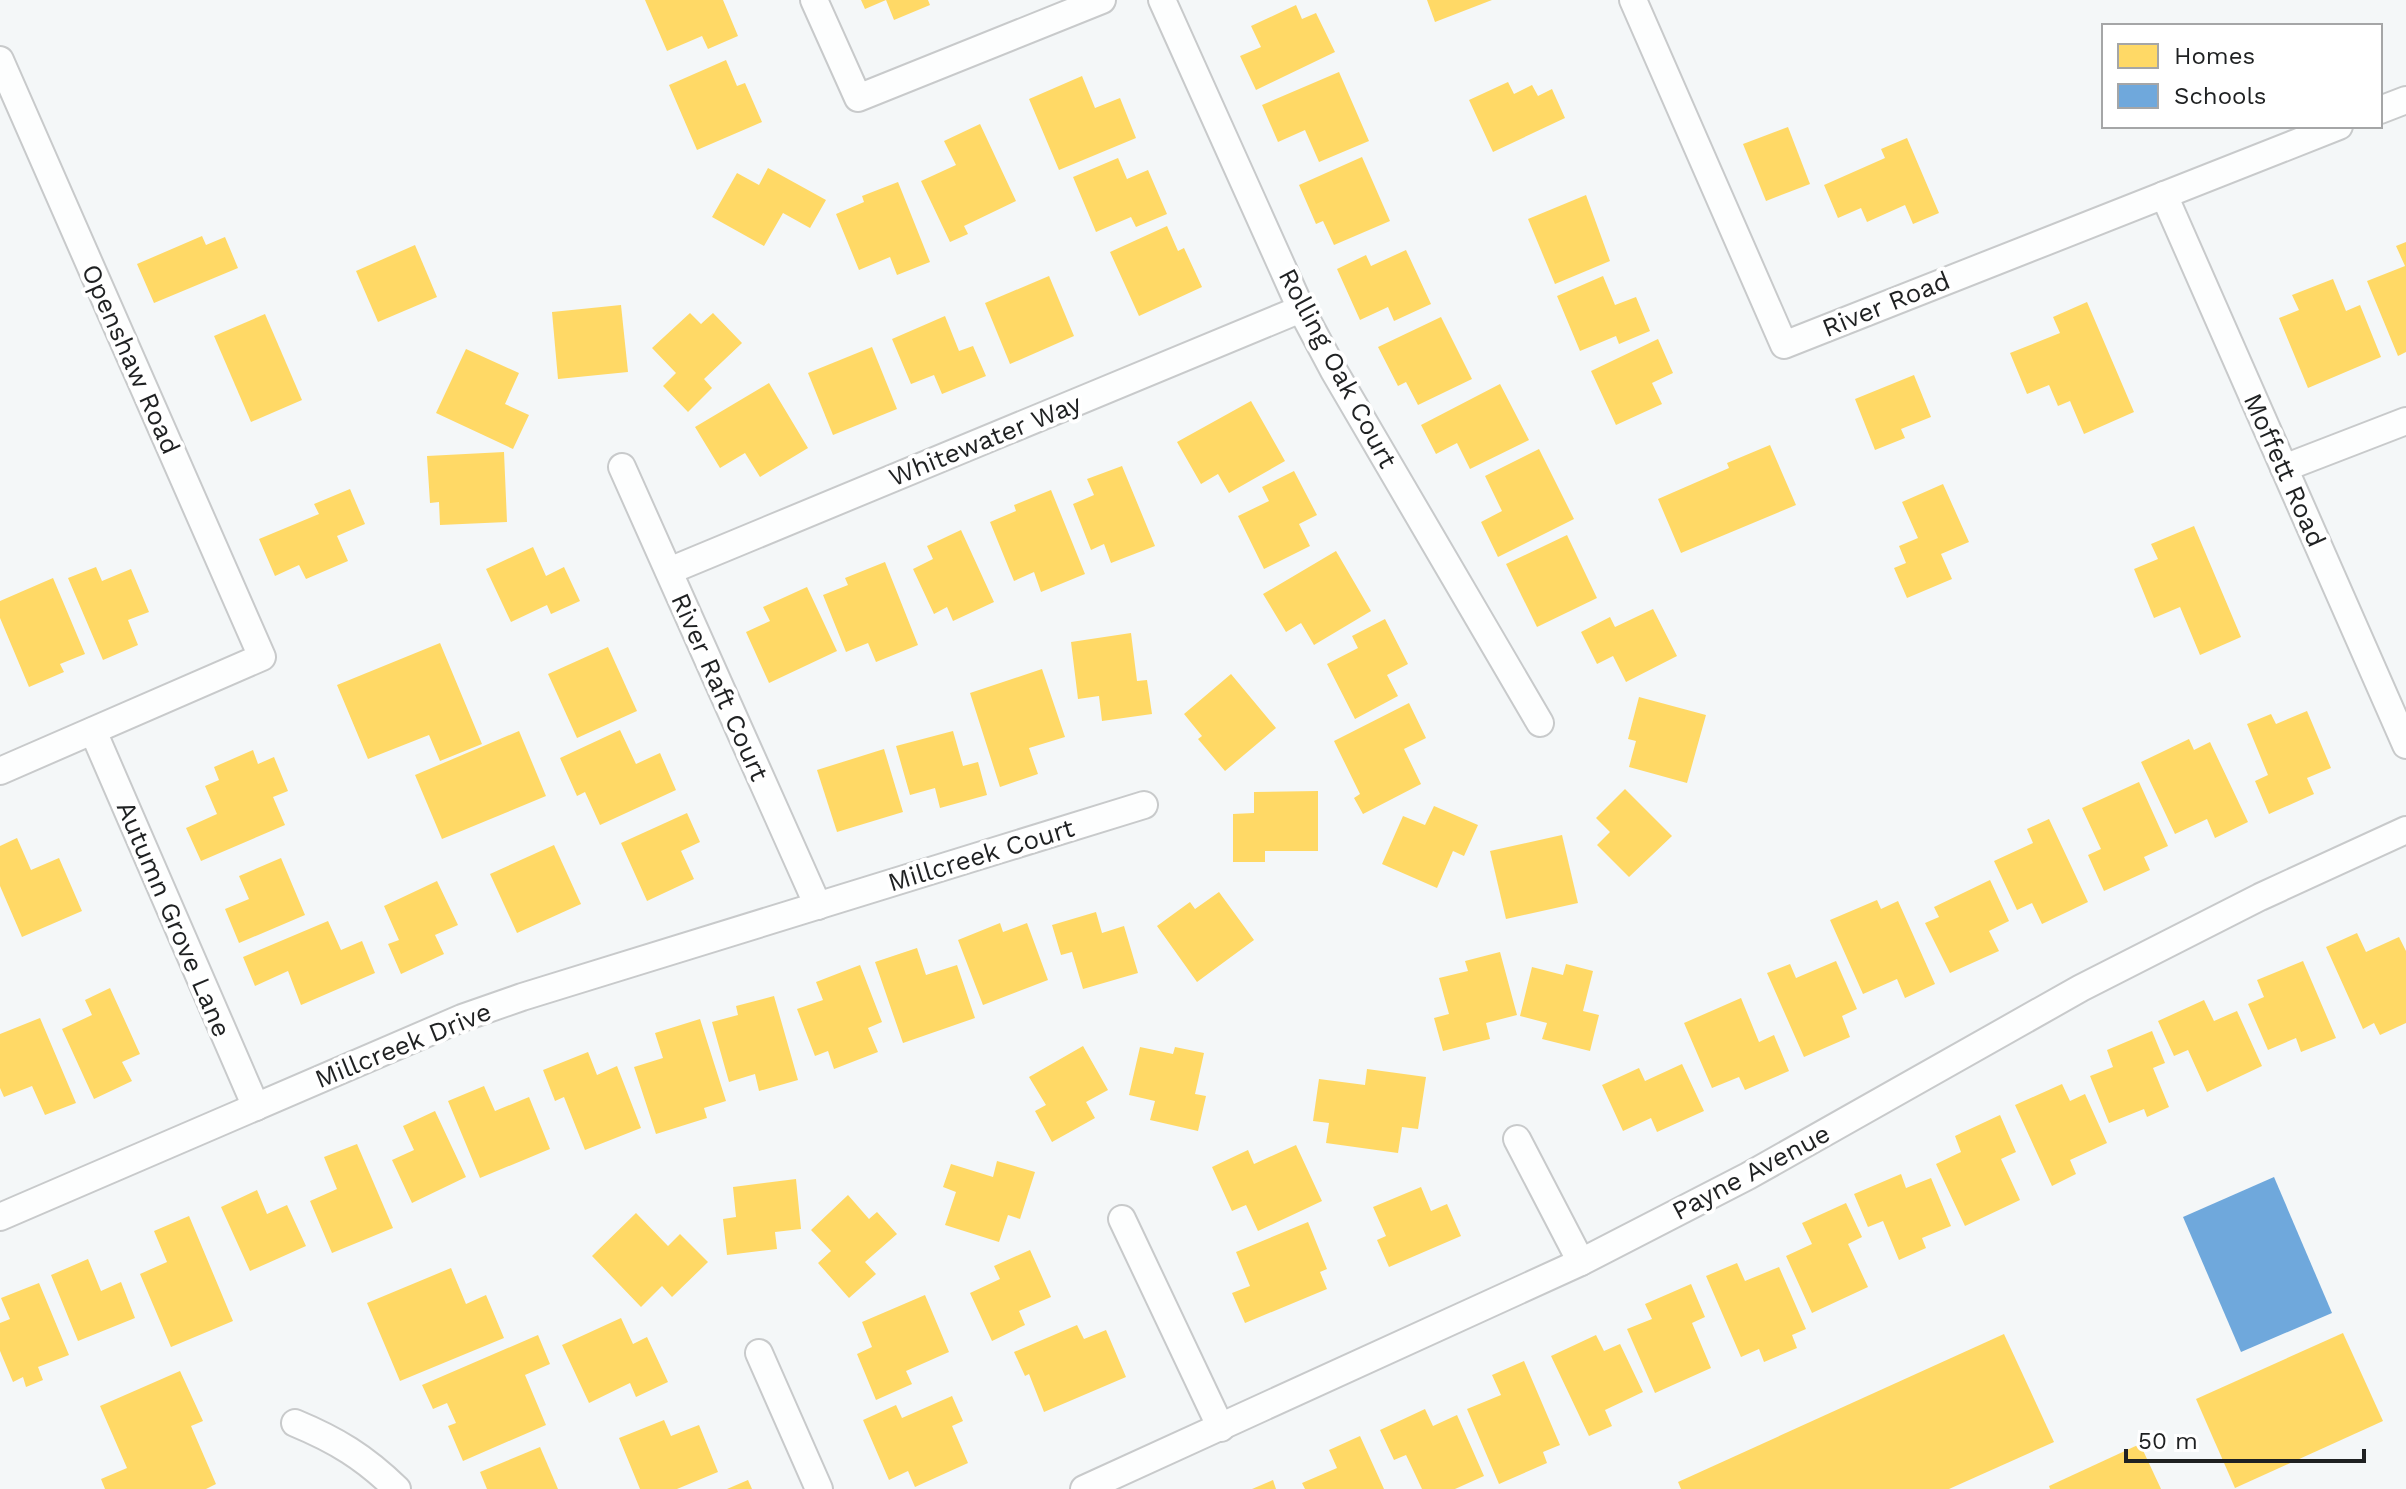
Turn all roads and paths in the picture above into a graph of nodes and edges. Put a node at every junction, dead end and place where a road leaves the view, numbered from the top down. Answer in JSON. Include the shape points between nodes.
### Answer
{"nodes":[{"id":1,"x":814,"y":0,"type":"edge"},
{"id":2,"x":1102,"y":0,"type":"edge"},
{"id":3,"x":1162,"y":0,"type":"edge"},
{"id":4,"x":1633,"y":0,"type":"edge"},
{"id":5,"x":0,"y":60,"type":"edge"},
{"id":6,"x":2406,"y":100,"type":"edge"},
{"id":7,"x":2382,"y":109,"type":"edge"},
{"id":8,"x":2334,"y":128,"type":"edge"},
{"id":9,"x":2164,"y":195,"type":"junction"},
{"id":10,"x":1301,"y":309,"type":"junction"},
{"id":11,"x":2406,"y":421,"type":"edge"},
{"id":12,"x":622,"y":467,"type":"dead end"},
{"id":13,"x":2284,"y":468,"type":"junction"},
{"id":14,"x":669,"y":571,"type":"junction"},
{"id":15,"x":1540,"y":723,"type":"dead end"},
{"id":16,"x":93,"y":731,"type":"junction"},
{"id":17,"x":2406,"y":745,"type":"edge"},
{"id":18,"x":0,"y":771,"type":"edge"},
{"id":19,"x":1144,"y":805,"type":"dead end"},
{"id":20,"x":2406,"y":830,"type":"edge"},
{"id":21,"x":818,"y":906,"type":"junction"},
{"id":22,"x":256,"y":1107,"type":"junction"},
{"id":23,"x":1517,"y":1139,"type":"dead end"},
{"id":24,"x":0,"y":1217,"type":"edge"},
{"id":25,"x":1122,"y":1219,"type":"dead end"},
{"id":26,"x":1581,"y":1262,"type":"junction"},
{"id":27,"x":759,"y":1353,"type":"dead end"},
{"id":28,"x":295,"y":1423,"type":"dead end"},
{"id":29,"x":1221,"y":1428,"type":"junction"},
{"id":30,"x":397,"y":1489,"type":"edge"},
{"id":31,"x":819,"y":1489,"type":"edge"},
{"id":32,"x":1084,"y":1489,"type":"edge"}],
"edges":[{"from":1,"to":2,"type":"street","via":[[858,98]]},
{"from":3,"to":10,"type":"street","name":"Rolling Oak Court"},
{"from":4,"to":9,"type":"street","name":"River Road","via":[[1784,345]]},
{"from":5,"to":16,"type":"street","name":"Openshaw Road","via":[[262,657]]},
{"from":6,"to":7,"type":"street"},
{"from":8,"to":9,"type":"street","name":"River Road"},
{"from":9,"to":13,"type":"street","name":"Moffett Road"},
{"from":10,"to":14,"type":"street","name":"Whitewater Way"},
{"from":10,"to":15,"type":"street","name":"Rolling Oak Court"},
{"from":11,"to":13,"type":"street"},
{"from":12,"to":14,"type":"street","name":"River Raft Court"},
{"from":13,"to":17,"type":"street","name":"Moffett Road"},
{"from":14,"to":21,"type":"street","name":"River Raft Court"},
{"from":16,"to":18,"type":"street"},
{"from":16,"to":22,"type":"street","name":"Autumn Grove Lane"},
{"from":19,"to":21,"type":"street","name":"Millcreek Court"},
{"from":20,"to":26,"type":"street","name":"Payne Avenue","via":[[2081,988],[1748,1176]]},
{"from":21,"to":22,"type":"street","name":"Millcreek Drive","via":[[477,1013]]},
{"from":22,"to":24,"type":"street","name":"Millcreek Drive"},
{"from":23,"to":26,"type":"street"},
{"from":25,"to":29,"type":"street"},
{"from":26,"to":29,"type":"street","name":"Payne Avenue"},
{"from":27,"to":31,"type":"street"},
{"from":28,"to":30,"type":"street","via":[[334,1439]]},
{"from":29,"to":32,"type":"street","name":"Payne Avenue"}]}
